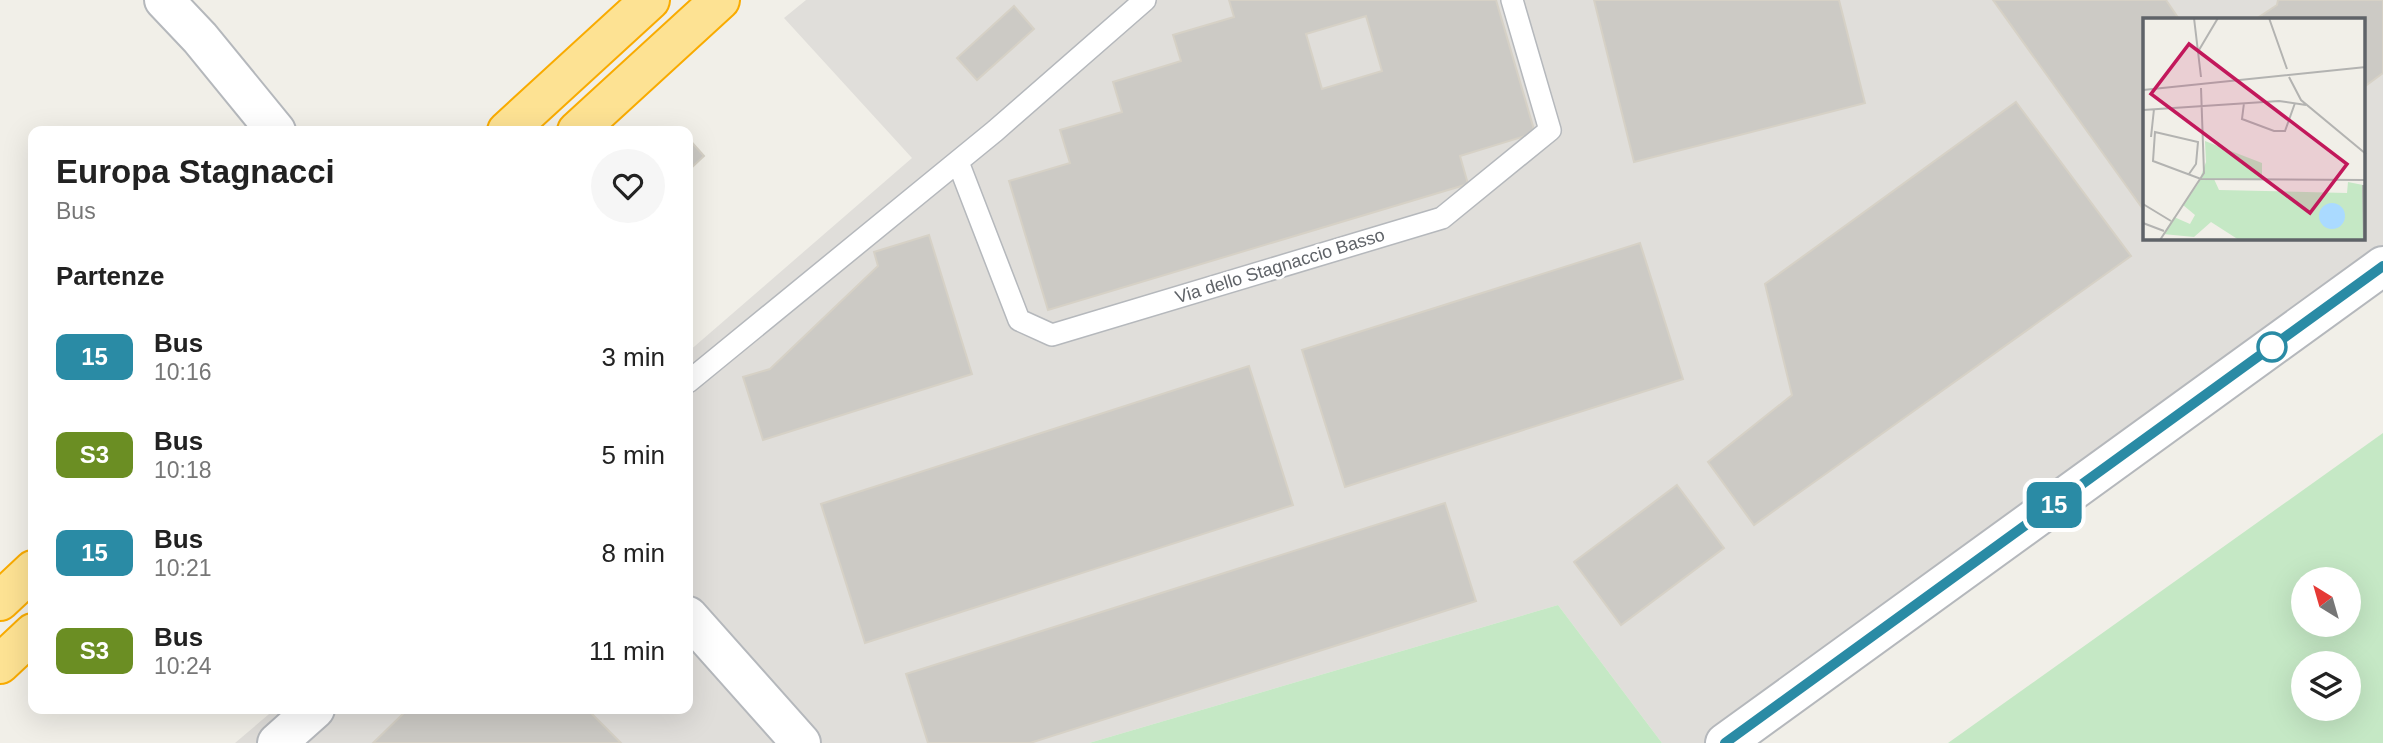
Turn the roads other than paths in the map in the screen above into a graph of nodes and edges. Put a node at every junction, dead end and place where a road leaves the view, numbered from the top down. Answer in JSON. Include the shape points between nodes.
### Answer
{"nodes":[{"id":1,"x":164,"y":0,"type":"edge"},
{"id":2,"x":650,"y":0,"type":"edge"},
{"id":3,"x":720,"y":0,"type":"edge"},
{"id":4,"x":1145,"y":0,"type":"edge"},
{"id":5,"x":1512,"y":0,"type":"edge"},
{"id":6,"x":272,"y":126,"type":"edge"},
{"id":7,"x":512,"y":126,"type":"edge"},
{"id":8,"x":583,"y":126,"type":"edge"},
{"id":9,"x":958,"y":162,"type":"junction"},
{"id":10,"x":2383,"y":266,"type":"edge"},
{"id":11,"x":693,"y":378,"type":"edge"},
{"id":12,"x":28,"y":575,"type":"edge"},
{"id":13,"x":0,"y":601,"type":"edge"},
{"id":14,"x":693,"y":622,"type":"edge"},
{"id":15,"x":28,"y":638,"type":"edge"},
{"id":16,"x":0,"y":664,"type":"edge"},
{"id":17,"x":309,"y":714,"type":"edge"},
{"id":18,"x":277,"y":743,"type":"edge"},
{"id":19,"x":800,"y":743,"type":"edge"},
{"id":20,"x":1725,"y":743,"type":"edge"}],
"edges":[{"from":1,"to":6,"type":"street"},
{"from":2,"to":7,"type":"highway"},
{"from":3,"to":8,"type":"highway"},
{"from":4,"to":9,"type":"lane"},
{"from":5,"to":9,"type":"lane","name":"Via dello Stagnaccio Basso","via":[[1550,130],[1442,218],[1052,335],[1019,320]]},
{"from":9,"to":11,"type":"lane"},
{"from":10,"to":20,"type":"street"},
{"from":12,"to":13,"type":"highway"},
{"from":14,"to":19,"type":"street"},
{"from":15,"to":16,"type":"highway"},
{"from":17,"to":18,"type":"street"}]}
